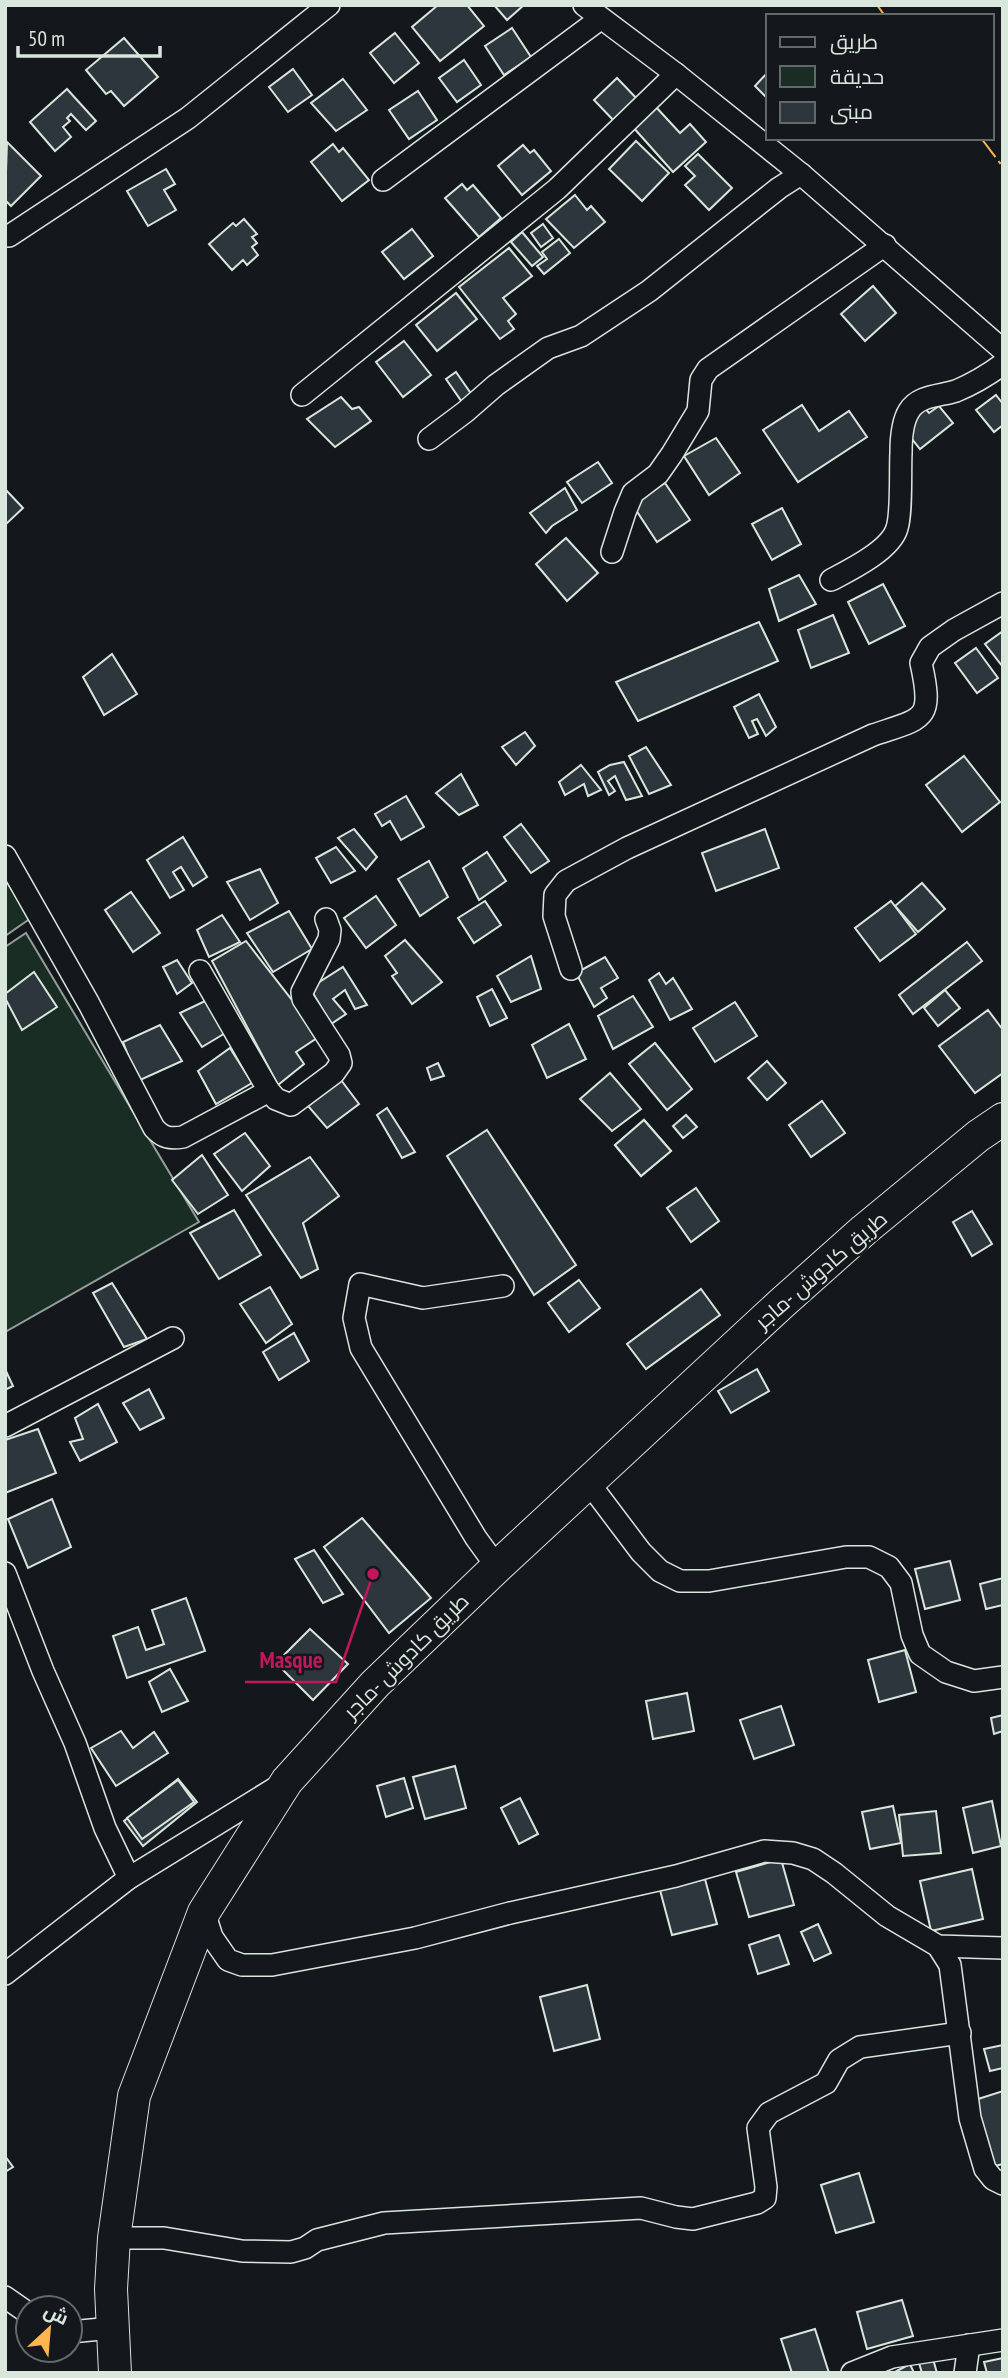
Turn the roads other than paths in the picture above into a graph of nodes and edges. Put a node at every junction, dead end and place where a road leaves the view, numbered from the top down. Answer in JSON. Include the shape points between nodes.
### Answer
{"nodes":[{"id":1,"x":329,"y":5,"type":"edge"},
{"id":2,"x":592,"y":12,"type":"edge"},
{"id":3,"x":676,"y":74,"type":"junction"},
{"id":4,"x":802,"y":174,"type":"junction"},
{"id":5,"x":383,"y":180,"type":"dead end"},
{"id":6,"x":9,"y":236,"type":"dead end"},
{"id":7,"x":885,"y":245,"type":"junction"},
{"id":8,"x":1003,"y":350,"type":"edge"},
{"id":9,"x":1003,"y":364,"type":"edge"},
{"id":10,"x":302,"y":395,"type":"dead end"},
{"id":11,"x":429,"y":439,"type":"dead end"},
{"id":12,"x":612,"y":552,"type":"dead end"},
{"id":13,"x":831,"y":580,"type":"dead end"},
{"id":14,"x":1003,"y":603,"type":"edge"},
{"id":15,"x":5,"y":856,"type":"edge"},
{"id":16,"x":326,"y":919,"type":"dead end"},
{"id":17,"x":571,"y":969,"type":"dead end"},
{"id":18,"x":200,"y":971,"type":"dead end"},
{"id":19,"x":269,"y":1091,"type":"junction"},
{"id":20,"x":1003,"y":1119,"type":"edge"},
{"id":21,"x":503,"y":1286,"type":"dead end"},
{"id":22,"x":173,"y":1338,"type":"dead end"},
{"id":23,"x":5,"y":1426,"type":"edge"},
{"id":24,"x":589,"y":1483,"type":"junction"},
{"id":25,"x":497,"y":1567,"type":"junction"},
{"id":26,"x":5,"y":1573,"type":"edge"},
{"id":27,"x":1003,"y":1677,"type":"edge"},
{"id":28,"x":286,"y":1781,"type":"junction"},
{"id":29,"x":129,"y":1878,"type":"junction"},
{"id":30,"x":204,"y":1912,"type":"junction"},
{"id":31,"x":938,"y":1946,"type":"junction"},
{"id":32,"x":1003,"y":1948,"type":"edge"},
{"id":33,"x":5,"y":1974,"type":"edge"},
{"id":34,"x":960,"y":2033,"type":"junction"},
{"id":35,"x":1003,"y":2184,"type":"edge"},
{"id":36,"x":114,"y":2238,"type":"junction"},
{"id":37,"x":112,"y":2328,"type":"junction"},
{"id":38,"x":84,"y":2331,"type":"edge"},
{"id":39,"x":1003,"y":2340,"type":"edge"},
{"id":40,"x":969,"y":2345,"type":"junction"},
{"id":41,"x":115,"y":2373,"type":"edge"},
{"id":42,"x":852,"y":2373,"type":"edge"},
{"id":43,"x":965,"y":2373,"type":"edge"}],
"edges":[{"from":1,"to":6,"type":"street","via":[[188,118]]},
{"from":2,"to":3,"type":"street"},
{"from":2,"to":5,"type":"street"},
{"from":3,"to":4,"type":"street"},
{"from":3,"to":10,"type":"street","via":[[557,189]]},
{"from":4,"to":7,"type":"street"},
{"from":4,"to":11,"type":"street","via":[[649,292],[580,336],[548,348]]},
{"from":7,"to":8,"type":"street"},
{"from":7,"to":12,"type":"street","via":[[708,369],[701,380],[698,411],[658,474],[633,493]]},
{"from":9,"to":13,"type":"street","via":[[954,392],[927,398],[908,412],[901,442],[897,528],[889,542]]},
{"from":14,"to":17,"type":"street","via":[[930,648],[921,663],[928,701],[912,722],[873,735],[639,842],[566,881],[555,895],[554,916]]},
{"from":15,"to":19,"type":"street","via":[[153,1128],[171,1139],[183,1137]]},
{"from":16,"to":19,"type":"street","via":[[329,939],[302,992],[341,1063],[291,1105]]},
{"from":18,"to":19,"type":"street"},
{"from":20,"to":24,"type":"highway","name":"طريق كادوش -ماجر","via":[[864,1230]]},
{"from":21,"to":25,"type":"street","via":[[423,1298],[360,1284],[354,1318],[360,1348]]},
{"from":22,"to":23,"type":"street"},
{"from":24,"to":25,"type":"highway","name":"طريق كادوش -ماجر"},
{"from":24,"to":27,"type":"street","via":[[641,1552],[660,1571],[680,1581],[709,1581],[869,1557],[889,1567],[901,1584],[920,1654],[946,1672],[974,1681]]},
{"from":25,"to":28,"type":"highway","name":"طريق كادوش -ماجر","via":[[375,1684]]},
{"from":26,"to":29,"type":"street"},
{"from":28,"to":29,"type":"street"},
{"from":28,"to":30,"type":"highway","name":"طريق كادوش -ماجر"},
{"from":29,"to":33,"type":"street"},
{"from":30,"to":31,"type":"street","via":[[212,1937],[228,1960],[272,1965],[415,1938],[777,1850],[813,1859],[887,1916]]},
{"from":30,"to":36,"type":"highway","name":"طريق كادوش -ماجر","via":[[134,2095]]},
{"from":31,"to":32,"type":"street"},
{"from":31,"to":34,"type":"street","via":[[950,1965]]},
{"from":34,"to":35,"type":"street","via":[[977,2146],[985,2169]]},
{"from":34,"to":36,"type":"street","via":[[860,2047],[847,2054],[826,2083],[769,2113],[758,2128],[765,2198],[693,2219],[641,2208],[384,2223],[317,2240],[291,2252],[261,2253],[164,2238]]},
{"from":36,"to":37,"type":"highway","name":"طريق كادوش -ماجر"},
{"from":37,"to":38,"type":"street"},
{"from":37,"to":41,"type":"highway","name":"طريق كادوش -ماجر"},
{"from":39,"to":40,"type":"street"},
{"from":40,"to":42,"type":"street","via":[[892,2357]]},
{"from":40,"to":43,"type":"street"}]}
